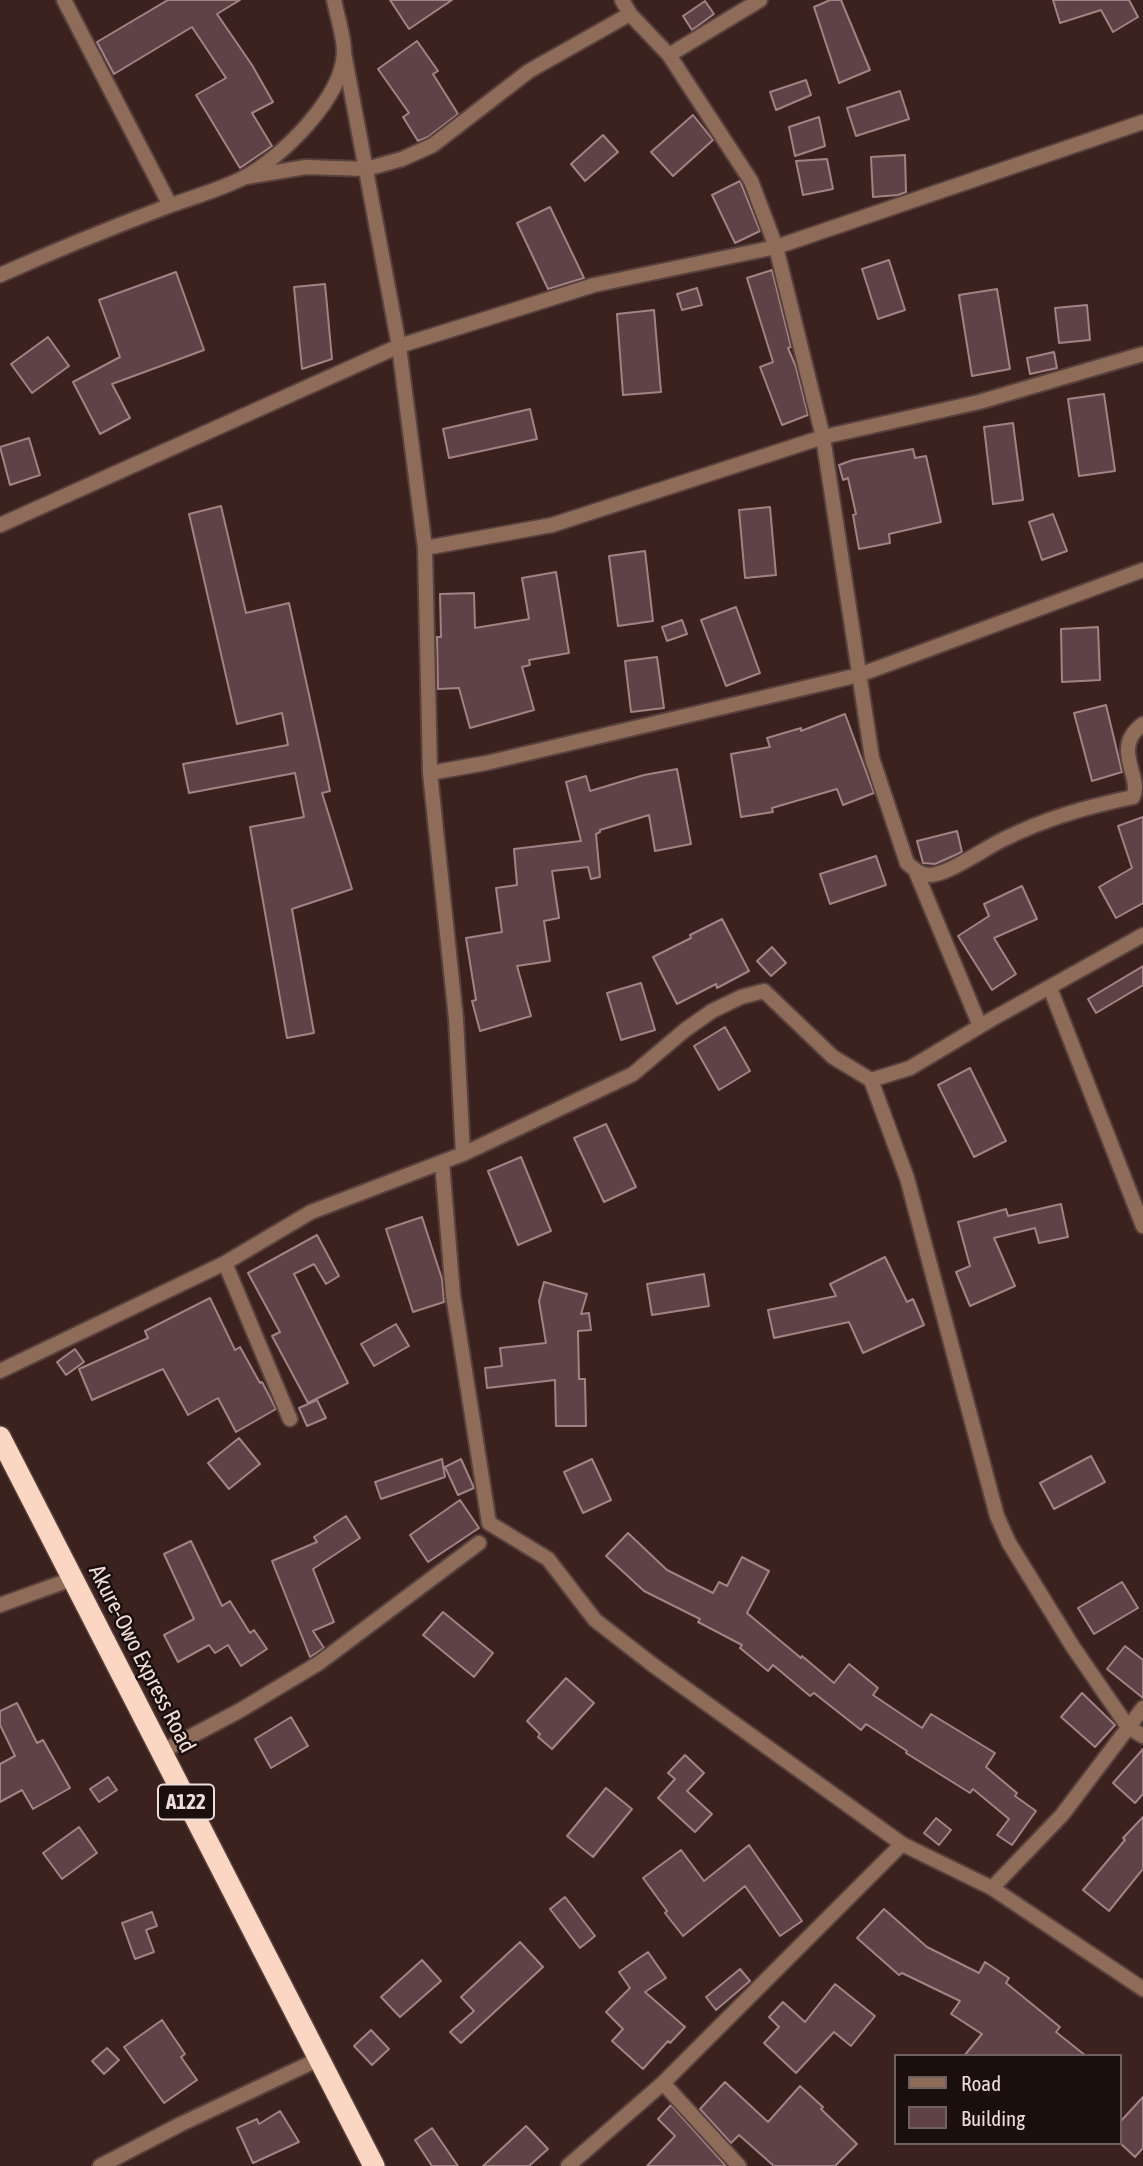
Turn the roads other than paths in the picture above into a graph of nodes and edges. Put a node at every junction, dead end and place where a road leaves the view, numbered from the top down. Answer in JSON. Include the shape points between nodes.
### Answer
{"nodes":[{"id":1,"x":64,"y":0,"type":"edge"},
{"id":2,"x":334,"y":0,"type":"edge"},
{"id":3,"x":622,"y":0,"type":"edge"},
{"id":4,"x":760,"y":0,"type":"edge"},
{"id":5,"x":630,"y":14,"type":"junction"},
{"id":6,"x":344,"y":53,"type":"junction"},
{"id":7,"x":669,"y":55,"type":"junction"},
{"id":8,"x":1143,"y":122,"type":"edge"},
{"id":9,"x":366,"y":169,"type":"junction"},
{"id":10,"x":243,"y":177,"type":"junction"},
{"id":11,"x":170,"y":205,"type":"junction"},
{"id":12,"x":776,"y":247,"type":"junction"},
{"id":13,"x":0,"y":275,"type":"edge"},
{"id":14,"x":399,"y":346,"type":"junction"},
{"id":15,"x":1143,"y":354,"type":"edge"},
{"id":16,"x":823,"y":437,"type":"junction"},
{"id":17,"x":0,"y":525,"type":"edge"},
{"id":18,"x":425,"y":548,"type":"junction"},
{"id":19,"x":1143,"y":570,"type":"edge"},
{"id":20,"x":859,"y":675,"type":"junction"},
{"id":21,"x":1143,"y":724,"type":"edge"},
{"id":22,"x":430,"y":774,"type":"junction"},
{"id":23,"x":916,"y":872,"type":"junction"},
{"id":24,"x":1143,"y":935,"type":"edge"},
{"id":25,"x":1050,"y":988,"type":"junction"},
{"id":26,"x":980,"y":1026,"type":"junction"},
{"id":27,"x":871,"y":1080,"type":"junction"},
{"id":28,"x":463,"y":1154,"type":"junction"},
{"id":29,"x":442,"y":1162,"type":"junction"},
{"id":30,"x":1143,"y":1226,"type":"edge"},
{"id":31,"x":225,"y":1263,"type":"junction"},
{"id":32,"x":0,"y":1371,"type":"edge"},
{"id":33,"x":290,"y":1419,"type":"dead end"},
{"id":34,"x":0,"y":1437,"type":"edge"},
{"id":35,"x":479,"y":1543,"type":"dead end"},
{"id":36,"x":72,"y":1579,"type":"junction"},
{"id":37,"x":0,"y":1605,"type":"edge"},
{"id":38,"x":1143,"y":1708,"type":"edge"},
{"id":39,"x":1128,"y":1727,"type":"junction"},
{"id":40,"x":1143,"y":1736,"type":"edge"},
{"id":41,"x":161,"y":1752,"type":"junction"},
{"id":42,"x":902,"y":1844,"type":"junction"},
{"id":43,"x":992,"y":1888,"type":"junction"},
{"id":44,"x":1143,"y":1989,"type":"edge"},
{"id":45,"x":319,"y":2059,"type":"junction"},
{"id":46,"x":663,"y":2083,"type":"junction"},
{"id":47,"x":100,"y":2166,"type":"edge"},
{"id":48,"x":374,"y":2166,"type":"edge"},
{"id":49,"x":568,"y":2166,"type":"edge"},
{"id":50,"x":739,"y":2166,"type":"edge"}],
"edges":[{"from":1,"to":11,"type":"street"},
{"from":2,"to":6,"type":"street"},
{"from":3,"to":5,"type":"street"},
{"from":4,"to":7,"type":"street"},
{"from":5,"to":7,"type":"street"},
{"from":5,"to":9,"type":"street","via":[[529,71],[433,145]]},
{"from":6,"to":9,"type":"street"},
{"from":6,"to":10,"type":"street","via":[[323,106],[301,132]]},
{"from":7,"to":12,"type":"street","via":[[751,181]]},
{"from":8,"to":12,"type":"street"},
{"from":9,"to":10,"type":"street","via":[[306,167]]},
{"from":9,"to":14,"type":"street"},
{"from":10,"to":11,"type":"street"},
{"from":11,"to":13,"type":"street"},
{"from":12,"to":14,"type":"street","via":[[594,285]]},
{"from":12,"to":16,"type":"street"},
{"from":14,"to":17,"type":"street"},
{"from":14,"to":18,"type":"street"},
{"from":15,"to":16,"type":"street","via":[[979,402]]},
{"from":16,"to":18,"type":"street","via":[[552,525]]},
{"from":16,"to":20,"type":"street"},
{"from":18,"to":22,"type":"street"},
{"from":19,"to":20,"type":"street"},
{"from":20,"to":22,"type":"street"},
{"from":20,"to":23,"type":"street","via":[[872,758],[907,863]]},
{"from":21,"to":23,"type":"street","via":[[1130,741],[1141,784],[1133,797],[1076,809],[942,872]]},
{"from":22,"to":28,"type":"street","via":[[456,1019]]},
{"from":23,"to":26,"type":"street"},
{"from":24,"to":25,"type":"street"},
{"from":25,"to":26,"type":"street"},
{"from":25,"to":30,"type":"street"},
{"from":26,"to":27,"type":"street","via":[[910,1068]]},
{"from":27,"to":28,"type":"street","via":[[833,1058],[764,991],[712,1011],[633,1074]]},
{"from":27,"to":39,"type":"street","via":[[907,1178],[997,1516],[1073,1647]]},
{"from":28,"to":29,"type":"street"},
{"from":29,"to":31,"type":"street","via":[[311,1212]]},
{"from":29,"to":42,"type":"street","via":[[453,1294],[489,1522],[548,1559],[595,1619],[644,1658]]},
{"from":31,"to":32,"type":"street"},
{"from":31,"to":33,"type":"street"},
{"from":34,"to":36,"type":"highway","name":"Akure-Owo Express Road","number":"A122"},
{"from":35,"to":41,"type":"street","via":[[319,1663]]},
{"from":36,"to":37,"type":"street"},
{"from":36,"to":41,"type":"highway","name":"Akure-Owo Express Road","number":"A122"},
{"from":38,"to":39,"type":"street"},
{"from":39,"to":40,"type":"street"},
{"from":39,"to":43,"type":"street","via":[[1062,1815]]},
{"from":41,"to":45,"type":"highway","name":"Akure-Owo Express Road","number":"A122"},
{"from":42,"to":43,"type":"street"},
{"from":42,"to":46,"type":"street"},
{"from":43,"to":44,"type":"street"},
{"from":45,"to":47,"type":"street"},
{"from":45,"to":48,"type":"highway","name":"Akure-Owo Express Road","number":"A122"},
{"from":46,"to":49,"type":"street"},
{"from":46,"to":50,"type":"street"}]}
